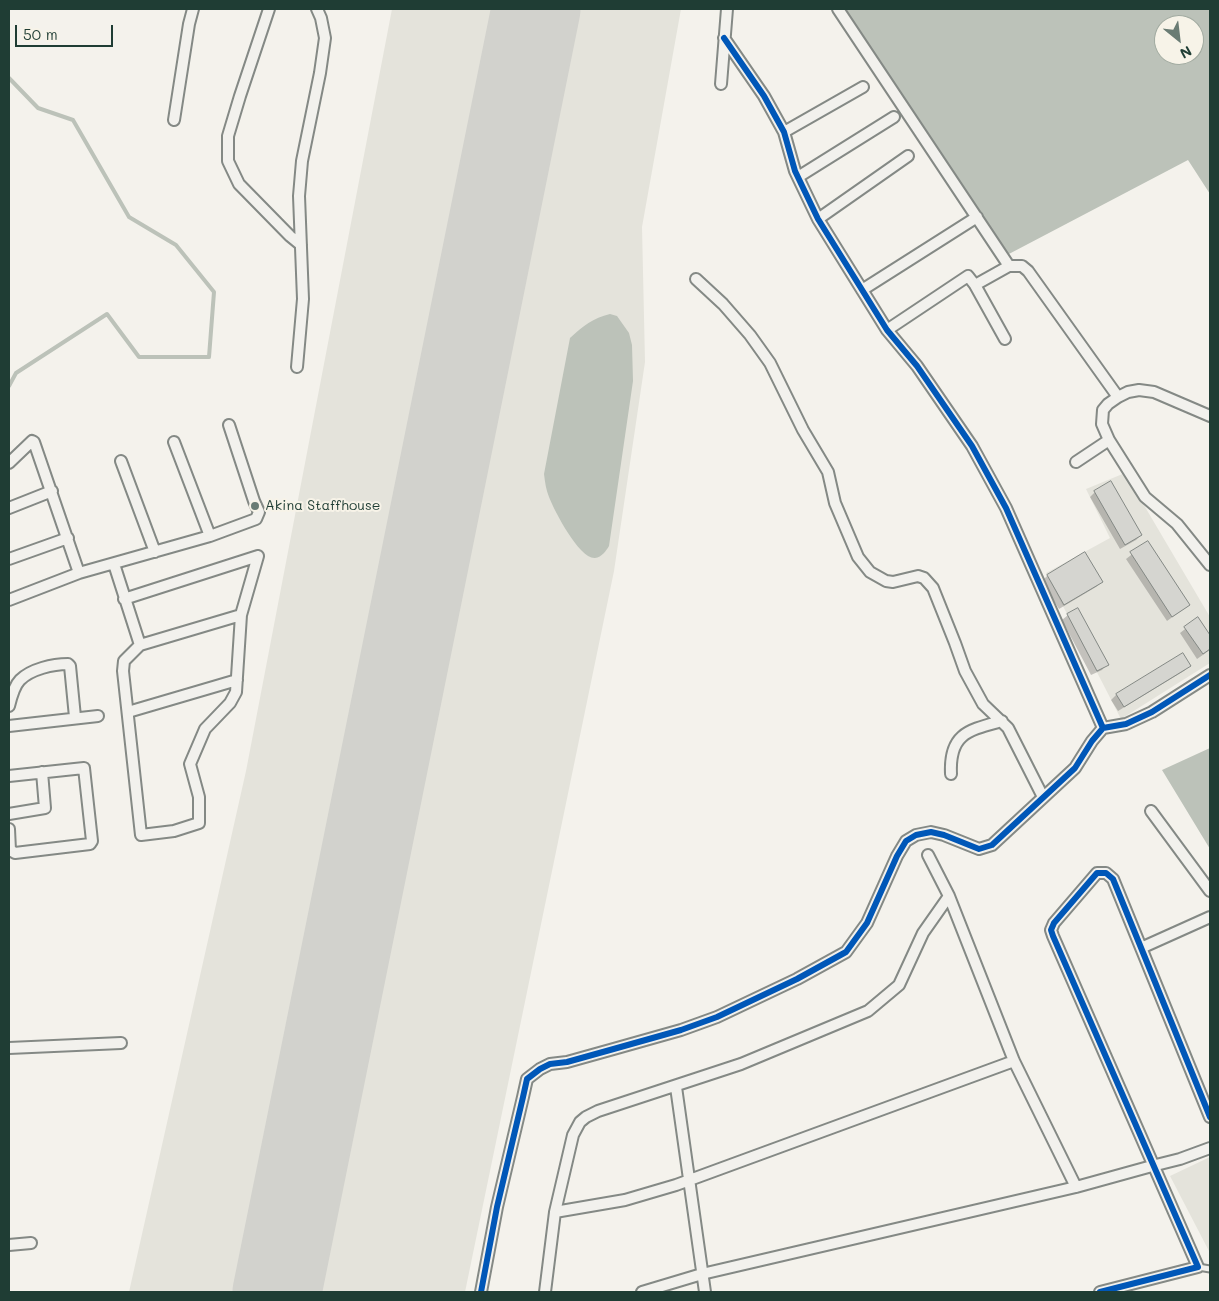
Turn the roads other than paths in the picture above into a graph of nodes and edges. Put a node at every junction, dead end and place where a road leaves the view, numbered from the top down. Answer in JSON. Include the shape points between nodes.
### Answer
{"nodes":[{"id":1,"x":192,"y":9,"type":"edge"},
{"id":2,"x":269,"y":9,"type":"edge"},
{"id":3,"x":317,"y":9,"type":"edge"},
{"id":4,"x":727,"y":9,"type":"edge"},
{"id":5,"x":838,"y":9,"type":"edge"},
{"id":6,"x":724,"y":38,"type":"junction"},
{"id":7,"x":721,"y":84,"type":"dead end"},
{"id":8,"x":862,"y":87,"type":"dead end"},
{"id":9,"x":894,"y":117,"type":"dead end"},
{"id":10,"x":174,"y":120,"type":"dead end"},
{"id":11,"x":784,"y":132,"type":"junction"},
{"id":12,"x":908,"y":156,"type":"dead end"},
{"id":13,"x":798,"y":178,"type":"junction"},
{"id":14,"x":977,"y":217,"type":"junction"},
{"id":15,"x":818,"y":218,"type":"junction"},
{"id":16,"x":302,"y":245,"type":"junction"},
{"id":17,"x":1009,"y":266,"type":"junction"},
{"id":18,"x":696,"y":279,"type":"dead end"},
{"id":19,"x":976,"y":285,"type":"junction"},
{"id":20,"x":862,"y":290,"type":"junction"},
{"id":21,"x":887,"y":330,"type":"junction"},
{"id":22,"x":1005,"y":339,"type":"dead end"},
{"id":23,"x":297,"y":367,"type":"dead end"},
{"id":24,"x":1118,"y":397,"type":"junction"},
{"id":25,"x":1210,"y":416,"type":"edge"},
{"id":26,"x":230,"y":425,"type":"dead end"},
{"id":27,"x":1109,"y":440,"type":"junction"},
{"id":28,"x":174,"y":442,"type":"dead end"},
{"id":29,"x":122,"y":461,"type":"dead end"},
{"id":30,"x":9,"y":462,"type":"edge"},
{"id":31,"x":1076,"y":462,"type":"dead end"},
{"id":32,"x":52,"y":491,"type":"junction"},
{"id":33,"x":9,"y":508,"type":"edge"},
{"id":34,"x":210,"y":536,"type":"junction"},
{"id":35,"x":68,"y":538,"type":"junction"},
{"id":36,"x":155,"y":552,"type":"junction"},
{"id":37,"x":9,"y":559,"type":"edge"},
{"id":38,"x":114,"y":564,"type":"junction"},
{"id":39,"x":1210,"y":565,"type":"edge"},
{"id":40,"x":79,"y":573,"type":"junction"},
{"id":41,"x":124,"y":599,"type":"junction"},
{"id":42,"x":9,"y":600,"type":"edge"},
{"id":43,"x":241,"y":615,"type":"junction"},
{"id":44,"x":140,"y":645,"type":"junction"},
{"id":45,"x":1210,"y":675,"type":"edge"},
{"id":46,"x":237,"y":680,"type":"junction"},
{"id":47,"x":9,"y":706,"type":"edge"},
{"id":48,"x":128,"y":712,"type":"junction"},
{"id":49,"x":98,"y":716,"type":"dead end"},
{"id":50,"x":75,"y":717,"type":"junction"},
{"id":51,"x":1002,"y":721,"type":"junction"},
{"id":52,"x":9,"y":726,"type":"edge"},
{"id":53,"x":1103,"y":728,"type":"junction"},
{"id":54,"x":42,"y":772,"type":"junction"},
{"id":55,"x":951,"y":774,"type":"dead end"},
{"id":56,"x":9,"y":776,"type":"edge"},
{"id":57,"x":1043,"y":797,"type":"junction"},
{"id":58,"x":1151,"y":811,"type":"dead end"},
{"id":59,"x":9,"y":814,"type":"edge"},
{"id":60,"x":9,"y":829,"type":"edge"},
{"id":61,"x":928,"y":855,"type":"dead end"},
{"id":62,"x":1210,"y":890,"type":"edge"},
{"id":63,"x":949,"y":896,"type":"junction"},
{"id":64,"x":1210,"y":917,"type":"edge"},
{"id":65,"x":1141,"y":948,"type":"junction"},
{"id":66,"x":121,"y":1043,"type":"dead end"},
{"id":67,"x":9,"y":1048,"type":"edge"},
{"id":68,"x":1014,"y":1061,"type":"junction"},
{"id":69,"x":676,"y":1087,"type":"junction"},
{"id":70,"x":1210,"y":1116,"type":"edge"},
{"id":71,"x":1210,"y":1148,"type":"edge"},
{"id":72,"x":1152,"y":1166,"type":"junction"},
{"id":73,"x":690,"y":1180,"type":"junction"},
{"id":74,"x":1076,"y":1187,"type":"junction"},
{"id":75,"x":555,"y":1212,"type":"junction"},
{"id":76,"x":31,"y":1243,"type":"dead end"},
{"id":77,"x":9,"y":1245,"type":"edge"},
{"id":78,"x":1198,"y":1267,"type":"junction"},
{"id":79,"x":1210,"y":1269,"type":"edge"},
{"id":80,"x":702,"y":1274,"type":"junction"},
{"id":81,"x":481,"y":1292,"type":"edge"},
{"id":82,"x":545,"y":1292,"type":"edge"},
{"id":83,"x":642,"y":1292,"type":"edge"},
{"id":84,"x":705,"y":1292,"type":"edge"},
{"id":85,"x":1100,"y":1292,"type":"edge"}],
"edges":[{"from":1,"to":10,"type":"street"},
{"from":2,"to":16,"type":"street","via":[[228,136],[228,161],[238,184]]},
{"from":3,"to":16,"type":"street","via":[[325,38],[302,161],[299,196]]},
{"from":4,"to":6,"type":"street"},
{"from":5,"to":14,"type":"street"},
{"from":6,"to":7,"type":"street"},
{"from":6,"to":11,"type":"street","via":[[764,96]]},
{"from":8,"to":11,"type":"street"},
{"from":9,"to":13,"type":"street"},
{"from":11,"to":13,"type":"street"},
{"from":12,"to":15,"type":"street"},
{"from":13,"to":15,"type":"street"},
{"from":14,"to":17,"type":"street"},
{"from":14,"to":20,"type":"street"},
{"from":15,"to":20,"type":"street"},
{"from":16,"to":23,"type":"street","via":[[303,299]]},
{"from":17,"to":19,"type":"street"},
{"from":17,"to":24,"type":"street","via":[[1022,266],[1028,271]]},
{"from":18,"to":51,"type":"street","via":[[750,335],[770,363],[828,472],[835,502],[858,557],[870,572],[886,581],[918,576],[928,582],[965,671],[983,704]]},
{"from":19,"to":21,"type":"street","via":[[968,276]]},
{"from":19,"to":22,"type":"street"},
{"from":20,"to":21,"type":"street"},
{"from":21,"to":53,"type":"street","via":[[917,366],[972,446],[1006,508]]},
{"from":24,"to":25,"type":"street","via":[[1139,390],[1154,392]]},
{"from":24,"to":27,"type":"street","via":[[1103,410],[1102,424]]},
{"from":26,"to":34,"type":"street","via":[[259,515]]},
{"from":27,"to":31,"type":"street"},
{"from":27,"to":39,"type":"street","via":[[1145,497],[1177,524]]},
{"from":28,"to":34,"type":"street"},
{"from":29,"to":36,"type":"street"},
{"from":30,"to":32,"type":"street","via":[[33,441]]},
{"from":32,"to":33,"type":"street"},
{"from":32,"to":35,"type":"street"},
{"from":34,"to":36,"type":"street"},
{"from":35,"to":37,"type":"street"},
{"from":35,"to":40,"type":"street"},
{"from":36,"to":38,"type":"street"},
{"from":38,"to":40,"type":"street"},
{"from":38,"to":41,"type":"street"},
{"from":40,"to":42,"type":"street"},
{"from":41,"to":43,"type":"street","via":[[258,556]]},
{"from":41,"to":44,"type":"street"},
{"from":43,"to":44,"type":"street"},
{"from":43,"to":46,"type":"street"},
{"from":44,"to":48,"type":"street","via":[[124,661]]},
{"from":45,"to":53,"type":"street","via":[[1152,712],[1126,724]]},
{"from":46,"to":48,"type":"street"},
{"from":46,"to":48,"type":"street","via":[[234,697],[205,729],[190,764],[199,797],[199,823],[184,829],[141,835]]},
{"from":47,"to":50,"type":"street","via":[[20,680],[50,666],[68,664]]},
{"from":49,"to":50,"type":"street"},
{"from":50,"to":52,"type":"street"},
{"from":51,"to":55,"type":"street","via":[[961,736],[954,746]]},
{"from":51,"to":57,"type":"street"},
{"from":53,"to":57,"type":"street","via":[[1075,768]]},
{"from":54,"to":56,"type":"street"},
{"from":54,"to":59,"type":"street","via":[[45,808]]},
{"from":54,"to":60,"type":"street","via":[[85,770],[92,843],[14,852],[10,850]]},
{"from":57,"to":81,"type":"street","via":[[986,847],[979,849],[931,832],[906,841],[867,924],[854,942],[846,952],[797,980],[682,1030],[550,1064],[533,1073],[527,1079]]},
{"from":58,"to":62,"type":"street"},
{"from":61,"to":63,"type":"street"},
{"from":63,"to":68,"type":"street"},
{"from":63,"to":69,"type":"street","via":[[923,933],[898,985],[868,1010],[741,1064]]},
{"from":64,"to":65,"type":"street"},
{"from":65,"to":70,"type":"street"},
{"from":65,"to":72,"type":"street","via":[[1113,878],[1103,872],[1091,879],[1051,930]]},
{"from":66,"to":67,"type":"street"},
{"from":68,"to":73,"type":"street"},
{"from":68,"to":74,"type":"street"},
{"from":69,"to":73,"type":"street"},
{"from":69,"to":75,"type":"street","via":[[598,1111],[580,1122],[573,1135]]},
{"from":71,"to":72,"type":"street"},
{"from":72,"to":74,"type":"street"},
{"from":72,"to":78,"type":"street"},
{"from":73,"to":75,"type":"street","via":[[625,1200]]},
{"from":73,"to":80,"type":"street"},
{"from":74,"to":80,"type":"street"},
{"from":75,"to":82,"type":"street"},
{"from":76,"to":77,"type":"street"},
{"from":78,"to":79,"type":"lane"},
{"from":78,"to":85,"type":"street"},
{"from":80,"to":83,"type":"street"},
{"from":80,"to":84,"type":"street"}]}
